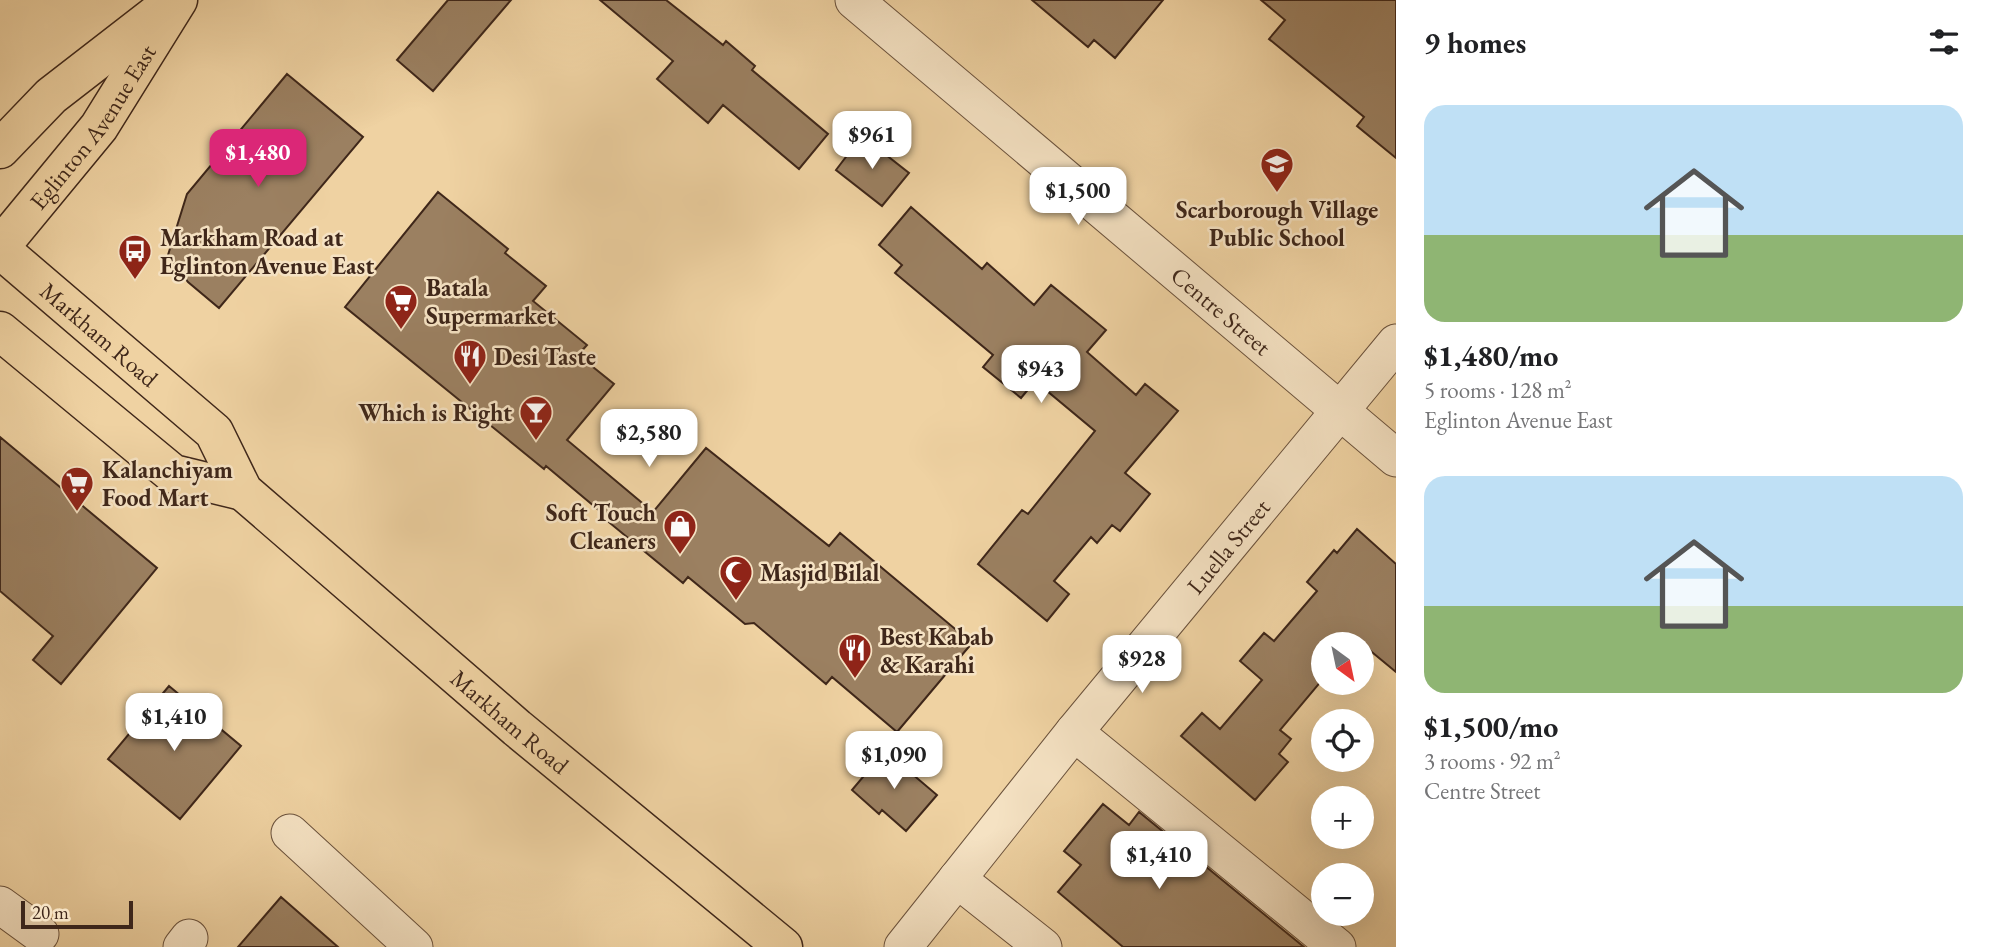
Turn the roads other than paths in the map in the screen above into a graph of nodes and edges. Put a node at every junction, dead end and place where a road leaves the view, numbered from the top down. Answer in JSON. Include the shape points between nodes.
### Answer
{"nodes":[{"id":1,"x":176,"y":0,"type":"edge"},
{"id":2,"x":854,"y":0,"type":"edge"},
{"id":3,"x":0,"y":149,"type":"edge"},
{"id":4,"x":0,"y":248,"type":"edge"},
{"id":5,"x":0,"y":331,"type":"edge"},
{"id":6,"x":1396,"y":343,"type":"edge"},
{"id":7,"x":1339,"y":410,"type":"junction"},
{"id":8,"x":1396,"y":458,"type":"edge"},
{"id":9,"x":243,"y":491,"type":"junction"},
{"id":10,"x":1074,"y":732,"type":"junction"},
{"id":11,"x":290,"y":833,"type":"dead end"},
{"id":12,"x":957,"y":879,"type":"junction"},
{"id":13,"x":0,"y":905,"type":"edge"},
{"id":14,"x":40,"y":934,"type":"dead end"},
{"id":15,"x":414,"y":947,"type":"edge"},
{"id":16,"x":783,"y":947,"type":"edge"},
{"id":17,"x":903,"y":947,"type":"edge"},
{"id":18,"x":1043,"y":947,"type":"edge"},
{"id":19,"x":1337,"y":947,"type":"edge"}],
"edges":[{"from":1,"to":3,"type":"main road","name":"Eglinton Avenue East","via":[[51,96]]},
{"from":1,"to":4,"type":"main road","name":"Eglinton Avenue East","via":[[99,127]]},
{"from":2,"to":7,"type":"street","name":"Centre Street"},
{"from":4,"to":9,"type":"main road","name":"Markham Road","via":[[214,432]]},
{"from":5,"to":9,"type":"main road","name":"Markham Road","via":[[173,474]]},
{"from":6,"to":7,"type":"street","name":"Luella Street"},
{"from":7,"to":8,"type":"street","name":"Centre Street"},
{"from":7,"to":10,"type":"street","name":"Luella Street"},
{"from":9,"to":16,"type":"main road","name":"Markham Road","via":[[517,727]]},
{"from":10,"to":12,"type":"street","name":"Luella Street"},
{"from":10,"to":19,"type":"street"},
{"from":11,"to":15,"type":"street"},
{"from":12,"to":17,"type":"street","name":"Luella Street"},
{"from":12,"to":18,"type":"street"},
{"from":13,"to":14,"type":"street"}]}
